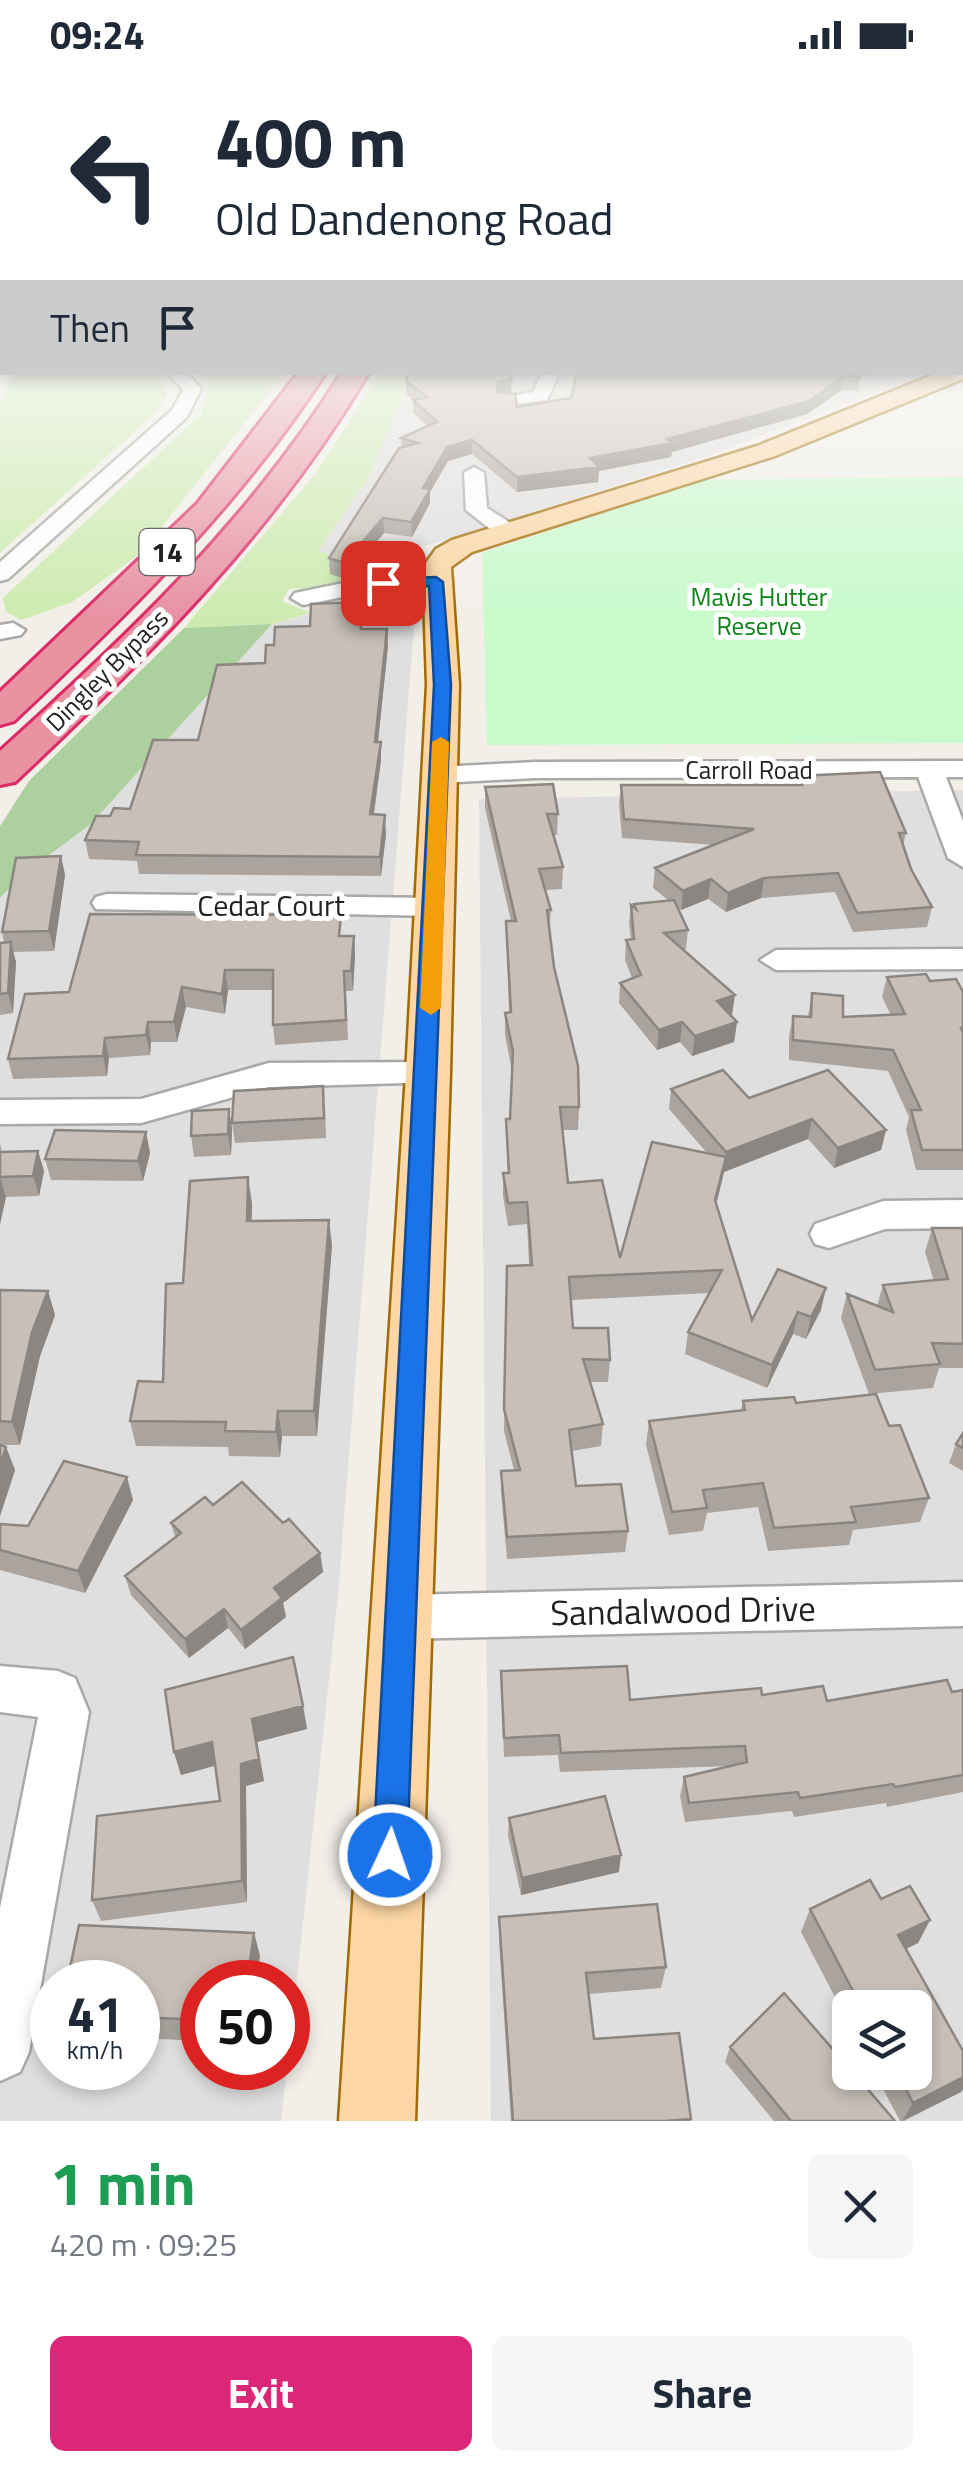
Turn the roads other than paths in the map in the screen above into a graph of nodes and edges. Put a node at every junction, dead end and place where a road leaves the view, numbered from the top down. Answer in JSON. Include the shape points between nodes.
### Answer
{"nodes":[{"id":1,"x":165,"y":424,"type":"edge"},
{"id":2,"x":276,"y":424,"type":"edge"},
{"id":3,"x":322,"y":424,"type":"edge"},
{"id":4,"x":834,"y":424,"type":"edge"},
{"id":5,"x":474,"y":472,"type":"dead end"},
{"id":6,"x":513,"y":535,"type":"junction"},
{"id":7,"x":454,"y":567,"type":"junction"},
{"id":8,"x":0,"y":574,"type":"edge"},
{"id":9,"x":303,"y":598,"type":"dead end"},
{"id":10,"x":0,"y":713,"type":"edge"},
{"id":11,"x":928,"y":769,"type":"junction"},
{"id":12,"x":963,"y":769,"type":"edge"},
{"id":13,"x":440,"y":770,"type":"junction"},
{"id":14,"x":0,"y":774,"type":"edge"},
{"id":15,"x":963,"y":858,"type":"edge"},
{"id":16,"x":100,"y":901,"type":"dead end"},
{"id":17,"x":434,"y":907,"type":"junction"},
{"id":18,"x":963,"y":959,"type":"edge"},
{"id":19,"x":776,"y":960,"type":"dead end"},
{"id":20,"x":428,"y":1074,"type":"junction"},
{"id":21,"x":0,"y":1112,"type":"edge"},
{"id":22,"x":963,"y":1214,"type":"edge"},
{"id":23,"x":829,"y":1234,"type":"dead end"},
{"id":24,"x":963,"y":1604,"type":"edge"},
{"id":25,"x":402,"y":1617,"type":"junction"},
{"id":26,"x":0,"y":1689,"type":"edge"},
{"id":27,"x":0,"y":2052,"type":"edge"},
{"id":28,"x":377,"y":2121,"type":"edge"}],
"edges":[{"from":1,"to":8,"type":"street"},
{"from":2,"to":10,"type":"highway","name":"Dingley Bypass","number":"14","via":[[182,537]]},
{"from":3,"to":14,"type":"highway","name":"Dingley Bypass","number":"14","via":[[222,552]]},
{"from":4,"to":6,"type":"main road"},
{"from":5,"to":6,"type":"street","via":[[477,510]]},
{"from":6,"to":7,"type":"main road"},
{"from":7,"to":9,"type":"street"},
{"from":7,"to":13,"type":"main road","via":[[455,635],[442,685]]},
{"from":11,"to":12,"type":"street","name":"Carroll Road"},
{"from":11,"to":13,"type":"street","name":"Carroll Road"},
{"from":11,"to":15,"type":"street"},
{"from":13,"to":17,"type":"main road"},
{"from":16,"to":17,"type":"street","name":"Cedar Court"},
{"from":17,"to":20,"type":"main road"},
{"from":18,"to":19,"type":"street"},
{"from":20,"to":21,"type":"street","via":[[269,1075],[141,1111]]},
{"from":20,"to":25,"type":"main road"},
{"from":22,"to":23,"type":"street","via":[[884,1215]]},
{"from":24,"to":25,"type":"street","name":"Sandalwood Drive"},
{"from":25,"to":28,"type":"main road"},
{"from":26,"to":27,"type":"street","via":[[58,1696],[64,1712]]}]}
